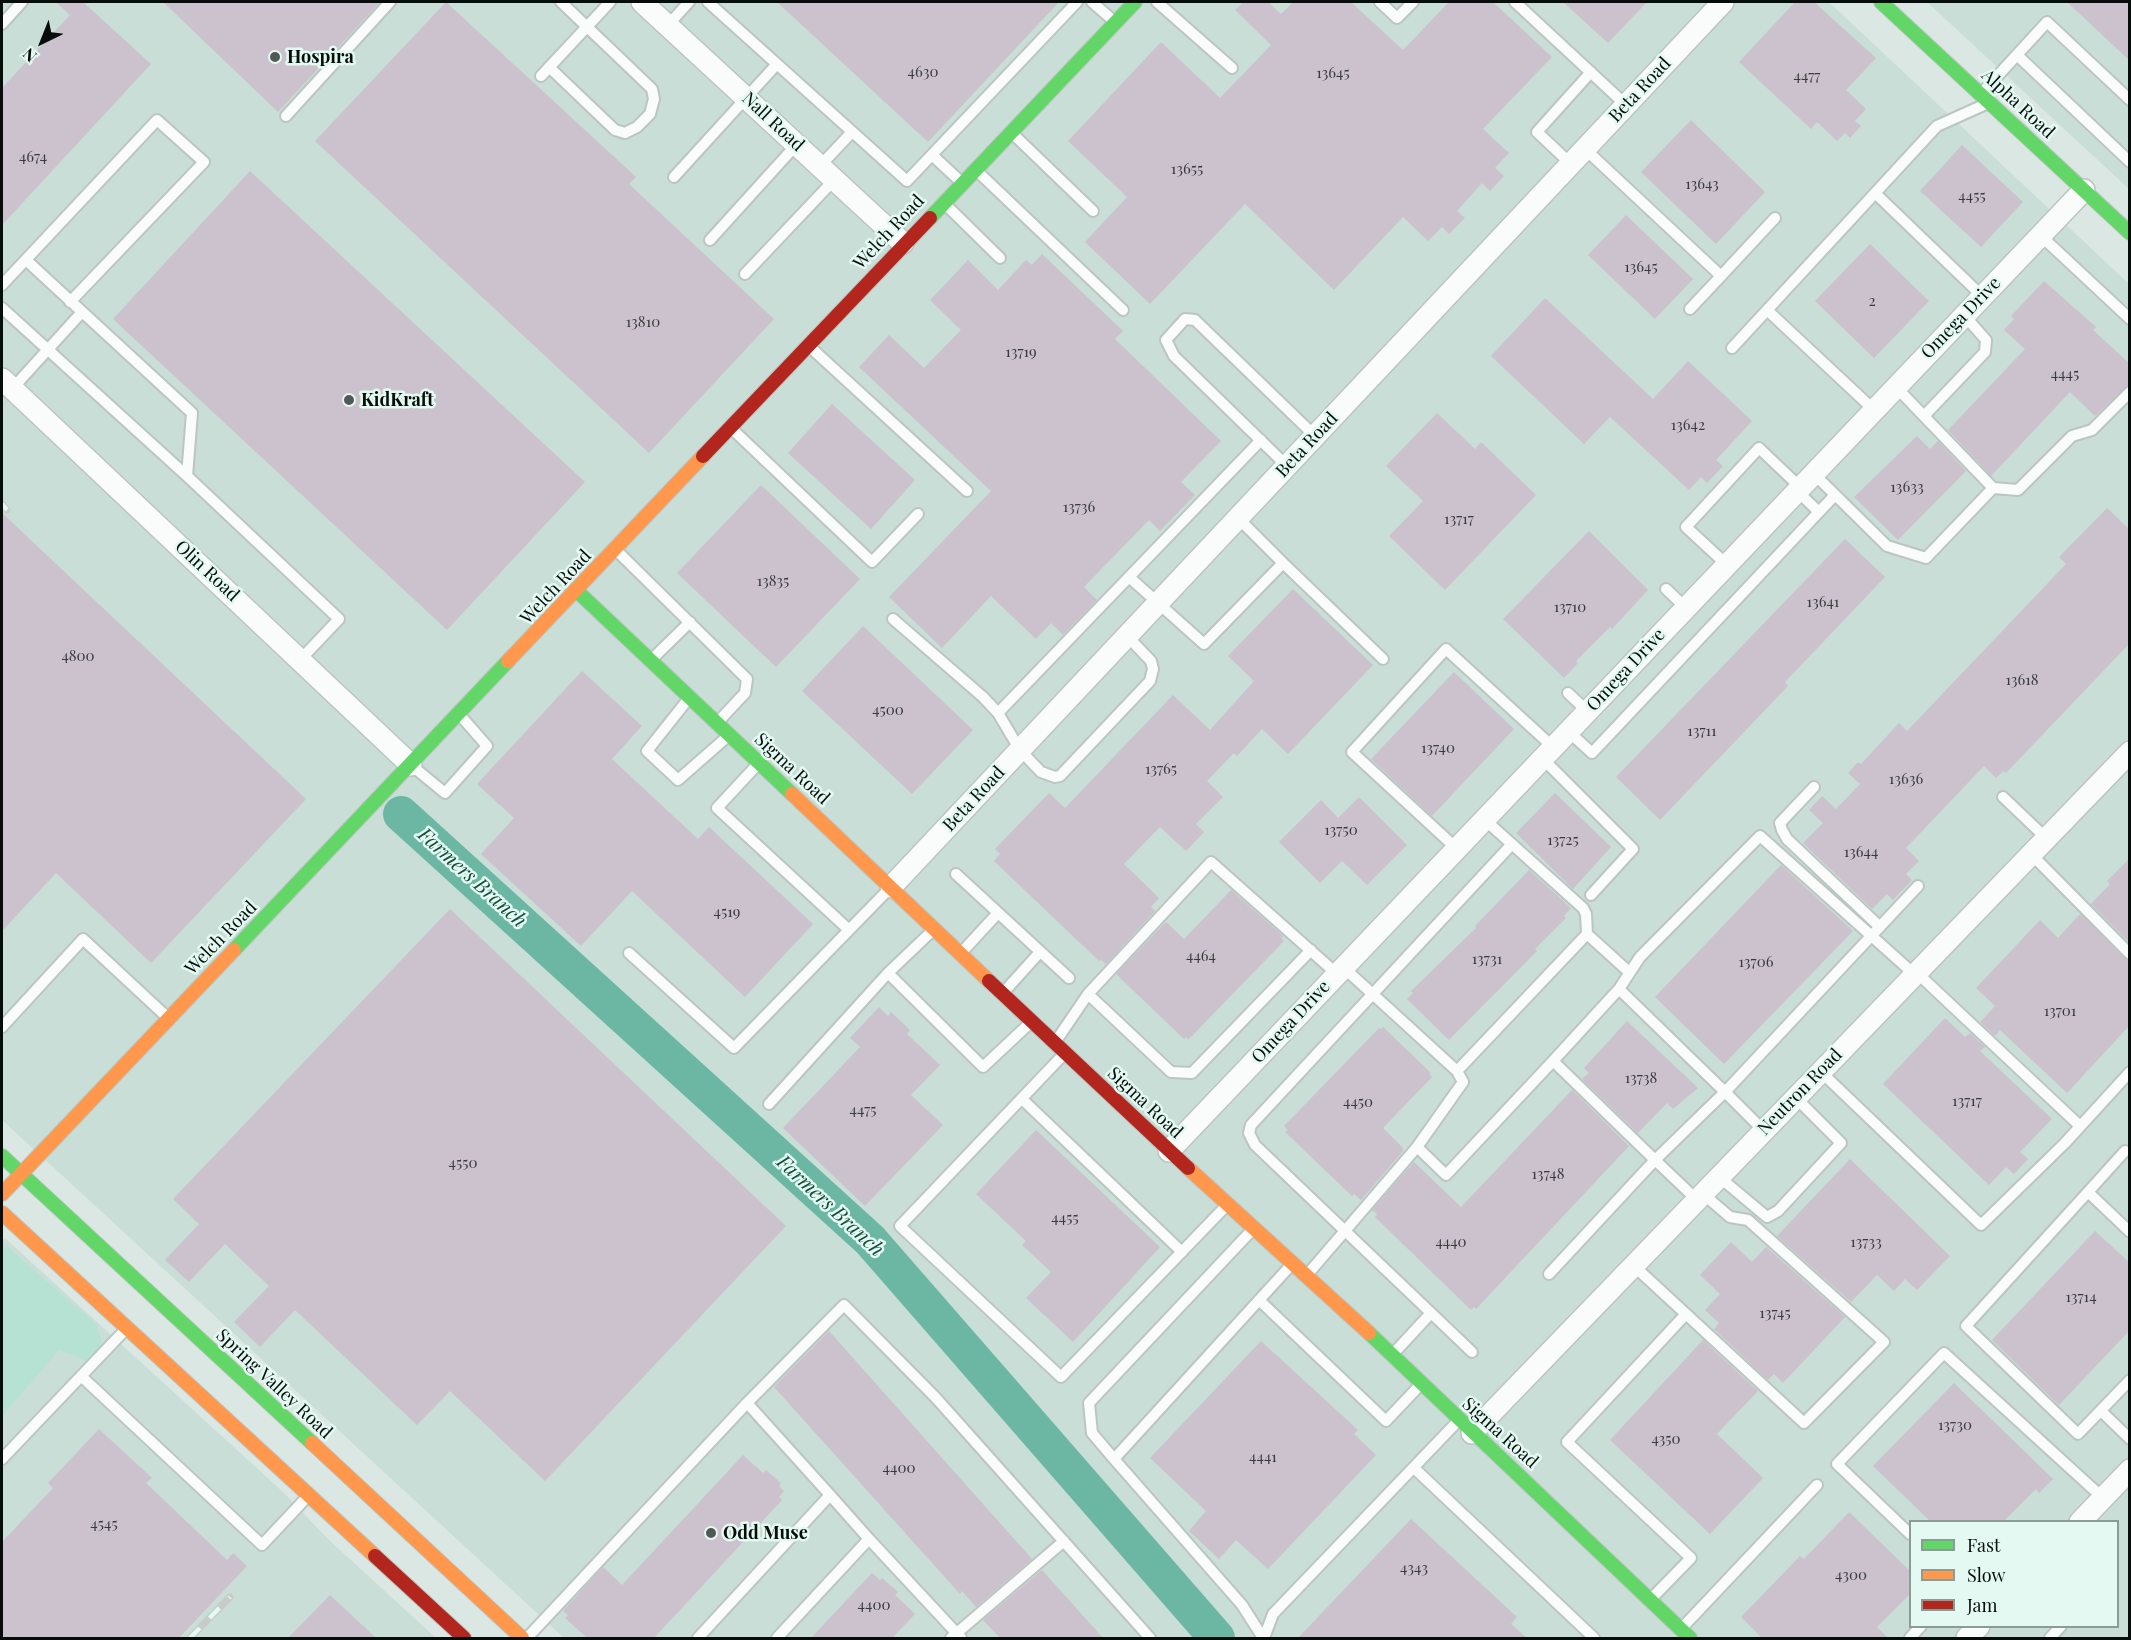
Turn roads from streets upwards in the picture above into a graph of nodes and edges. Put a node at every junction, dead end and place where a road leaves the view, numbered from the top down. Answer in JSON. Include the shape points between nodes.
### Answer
{"nodes":[{"id":1,"x":642,"y":2,"type":"edge"},
{"id":2,"x":1135,"y":2,"type":"edge"},
{"id":3,"x":1723,"y":2,"type":"edge"},
{"id":4,"x":1881,"y":2,"type":"edge"},
{"id":5,"x":2084,"y":190,"type":"junction"},
{"id":6,"x":2127,"y":225,"type":"edge"},
{"id":7,"x":903,"y":243,"type":"junction"},
{"id":8,"x":7,"y":384,"type":"edge"},
{"id":9,"x":577,"y":591,"type":"junction"},
{"id":10,"x":2130,"y":752,"type":"edge"},
{"id":11,"x":411,"y":765,"type":"junction"},
{"id":12,"x":891,"y":887,"type":"junction"},
{"id":13,"x":1170,"y":1151,"type":"junction"},
{"id":14,"x":2,"y":1156,"type":"edge"},
{"id":15,"x":21,"y":1174,"type":"junction"},
{"id":16,"x":2,"y":1194,"type":"edge"},
{"id":17,"x":2,"y":1213,"type":"edge"},
{"id":18,"x":1465,"y":1427,"type":"junction"},
{"id":19,"x":2130,"y":1470,"type":"edge"},
{"id":20,"x":2081,"y":1520,"type":"edge"},
{"id":21,"x":1685,"y":1634,"type":"edge"},
{"id":22,"x":464,"y":1638,"type":"edge"},
{"id":23,"x":522,"y":1638,"type":"edge"}],
"edges":[{"from":1,"to":7,"type":"street","name":"Nall Road"},
{"from":2,"to":7,"type":"street","name":"Welch Road"},
{"from":3,"to":12,"type":"street","name":"Beta Road"},
{"from":4,"to":5,"type":"street","name":"Alpha Road"},
{"from":5,"to":6,"type":"street","name":"Alpha Road"},
{"from":5,"to":13,"type":"street","name":"Omega Drive"},
{"from":7,"to":9,"type":"street","name":"Welch Road"},
{"from":8,"to":11,"type":"street","name":"Olin Road"},
{"from":9,"to":11,"type":"street","name":"Welch Road"},
{"from":9,"to":12,"type":"street","name":"Sigma Road"},
{"from":10,"to":18,"type":"street","name":"Neutron Road","via":[[1634,1266]]},
{"from":11,"to":15,"type":"street","name":"Welch Road"},
{"from":12,"to":13,"type":"street","name":"Sigma Road"},
{"from":13,"to":18,"type":"street","name":"Sigma Road"},
{"from":14,"to":15,"type":"street","name":"Spring Valley Road"},
{"from":15,"to":16,"type":"street","name":"Welch Road"},
{"from":15,"to":23,"type":"street","name":"Spring Valley Road","via":[[458,1585]]},
{"from":17,"to":22,"type":"street","via":[[309,1496],[437,1606]]},
{"from":18,"to":21,"type":"street","name":"Sigma Road"},
{"from":19,"to":20,"type":"street"}]}
